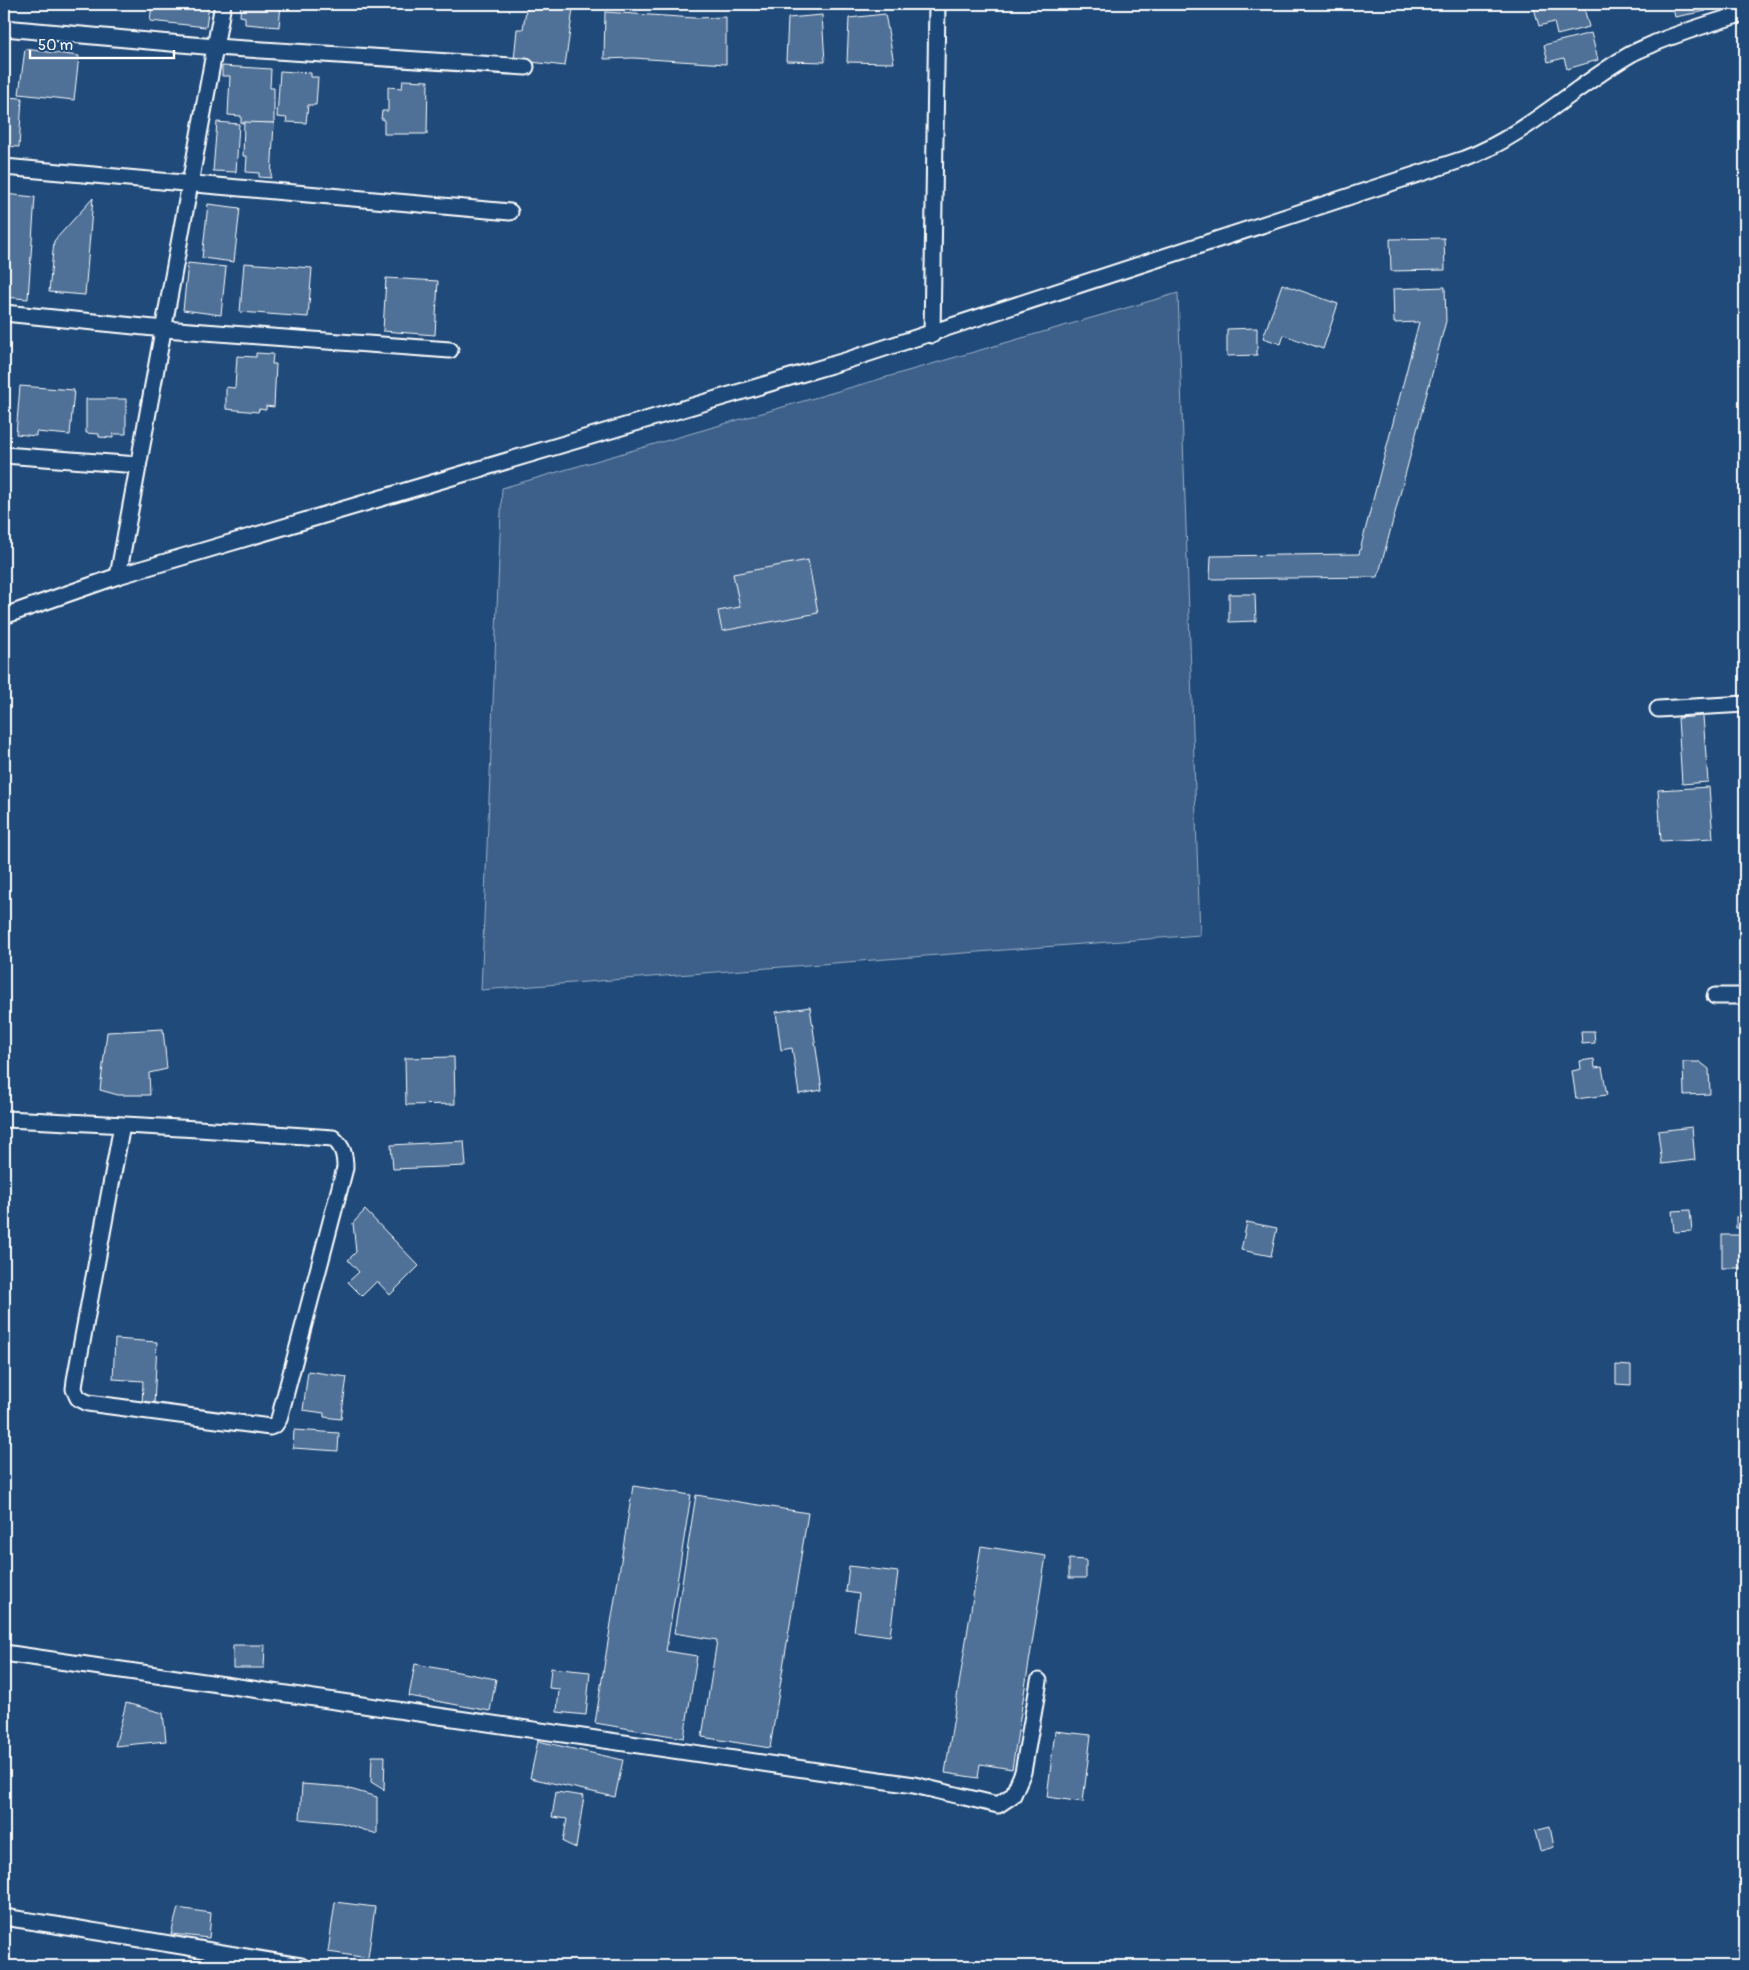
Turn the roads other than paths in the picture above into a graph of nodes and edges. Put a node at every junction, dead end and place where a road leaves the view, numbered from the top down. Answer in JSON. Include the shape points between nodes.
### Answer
{"nodes":[{"id":1,"x":223,"y":4,"type":"edge"},
{"id":2,"x":936,"y":4,"type":"edge"},
{"id":3,"x":1745,"y":14,"type":"edge"},
{"id":4,"x":4,"y":28,"type":"edge"},
{"id":5,"x":215,"y":47,"type":"junction"},
{"id":6,"x":526,"y":67,"type":"dead end"},
{"id":7,"x":4,"y":167,"type":"edge"},
{"id":8,"x":190,"y":184,"type":"junction"},
{"id":9,"x":510,"y":212,"type":"dead end"},
{"id":10,"x":4,"y":313,"type":"edge"},
{"id":11,"x":164,"y":328,"type":"junction"},
{"id":12,"x":932,"y":334,"type":"junction"},
{"id":13,"x":450,"y":350,"type":"dead end"},
{"id":14,"x":4,"y":455,"type":"edge"},
{"id":15,"x":138,"y":465,"type":"junction"},
{"id":16,"x":118,"y":576,"type":"junction"},
{"id":17,"x":4,"y":616,"type":"edge"},
{"id":18,"x":1745,"y":704,"type":"edge"},
{"id":19,"x":1658,"y":709,"type":"dead end"},
{"id":20,"x":1716,"y":996,"type":"dead end"},
{"id":21,"x":1745,"y":996,"type":"edge"},
{"id":22,"x":4,"y":1119,"type":"edge"},
{"id":23,"x":122,"y":1125,"type":"junction"},
{"id":24,"x":4,"y":1653,"type":"edge"},
{"id":25,"x":1039,"y":1681,"type":"dead end"},
{"id":26,"x":4,"y":1918,"type":"edge"},
{"id":27,"x":301,"y":1966,"type":"edge"}],
"edges":[{"from":1,"to":5,"type":"street"},
{"from":2,"to":12,"type":"street"},
{"from":3,"to":12,"type":"street","via":[[1684,32],[1632,53],[1487,151]]},
{"from":4,"to":5,"type":"street"},
{"from":5,"to":6,"type":"street"},
{"from":5,"to":8,"type":"street"},
{"from":7,"to":8,"type":"street"},
{"from":8,"to":9,"type":"street"},
{"from":8,"to":11,"type":"street"},
{"from":10,"to":11,"type":"street"},
{"from":11,"to":13,"type":"street"},
{"from":11,"to":15,"type":"street"},
{"from":12,"to":16,"type":"street"},
{"from":14,"to":15,"type":"street"},
{"from":15,"to":16,"type":"street"},
{"from":16,"to":17,"type":"street"},
{"from":18,"to":19,"type":"street"},
{"from":20,"to":21,"type":"street"},
{"from":22,"to":23,"type":"street"},
{"from":23,"to":23,"type":"street","via":[[75,1380],[78,1398],[88,1403],[270,1427],[279,1419],[345,1168],[345,1153],[334,1138]]},
{"from":24,"to":25,"type":"street","via":[[914,1785],[998,1804],[1014,1795],[1023,1772]]},
{"from":26,"to":27,"type":"street"}]}
